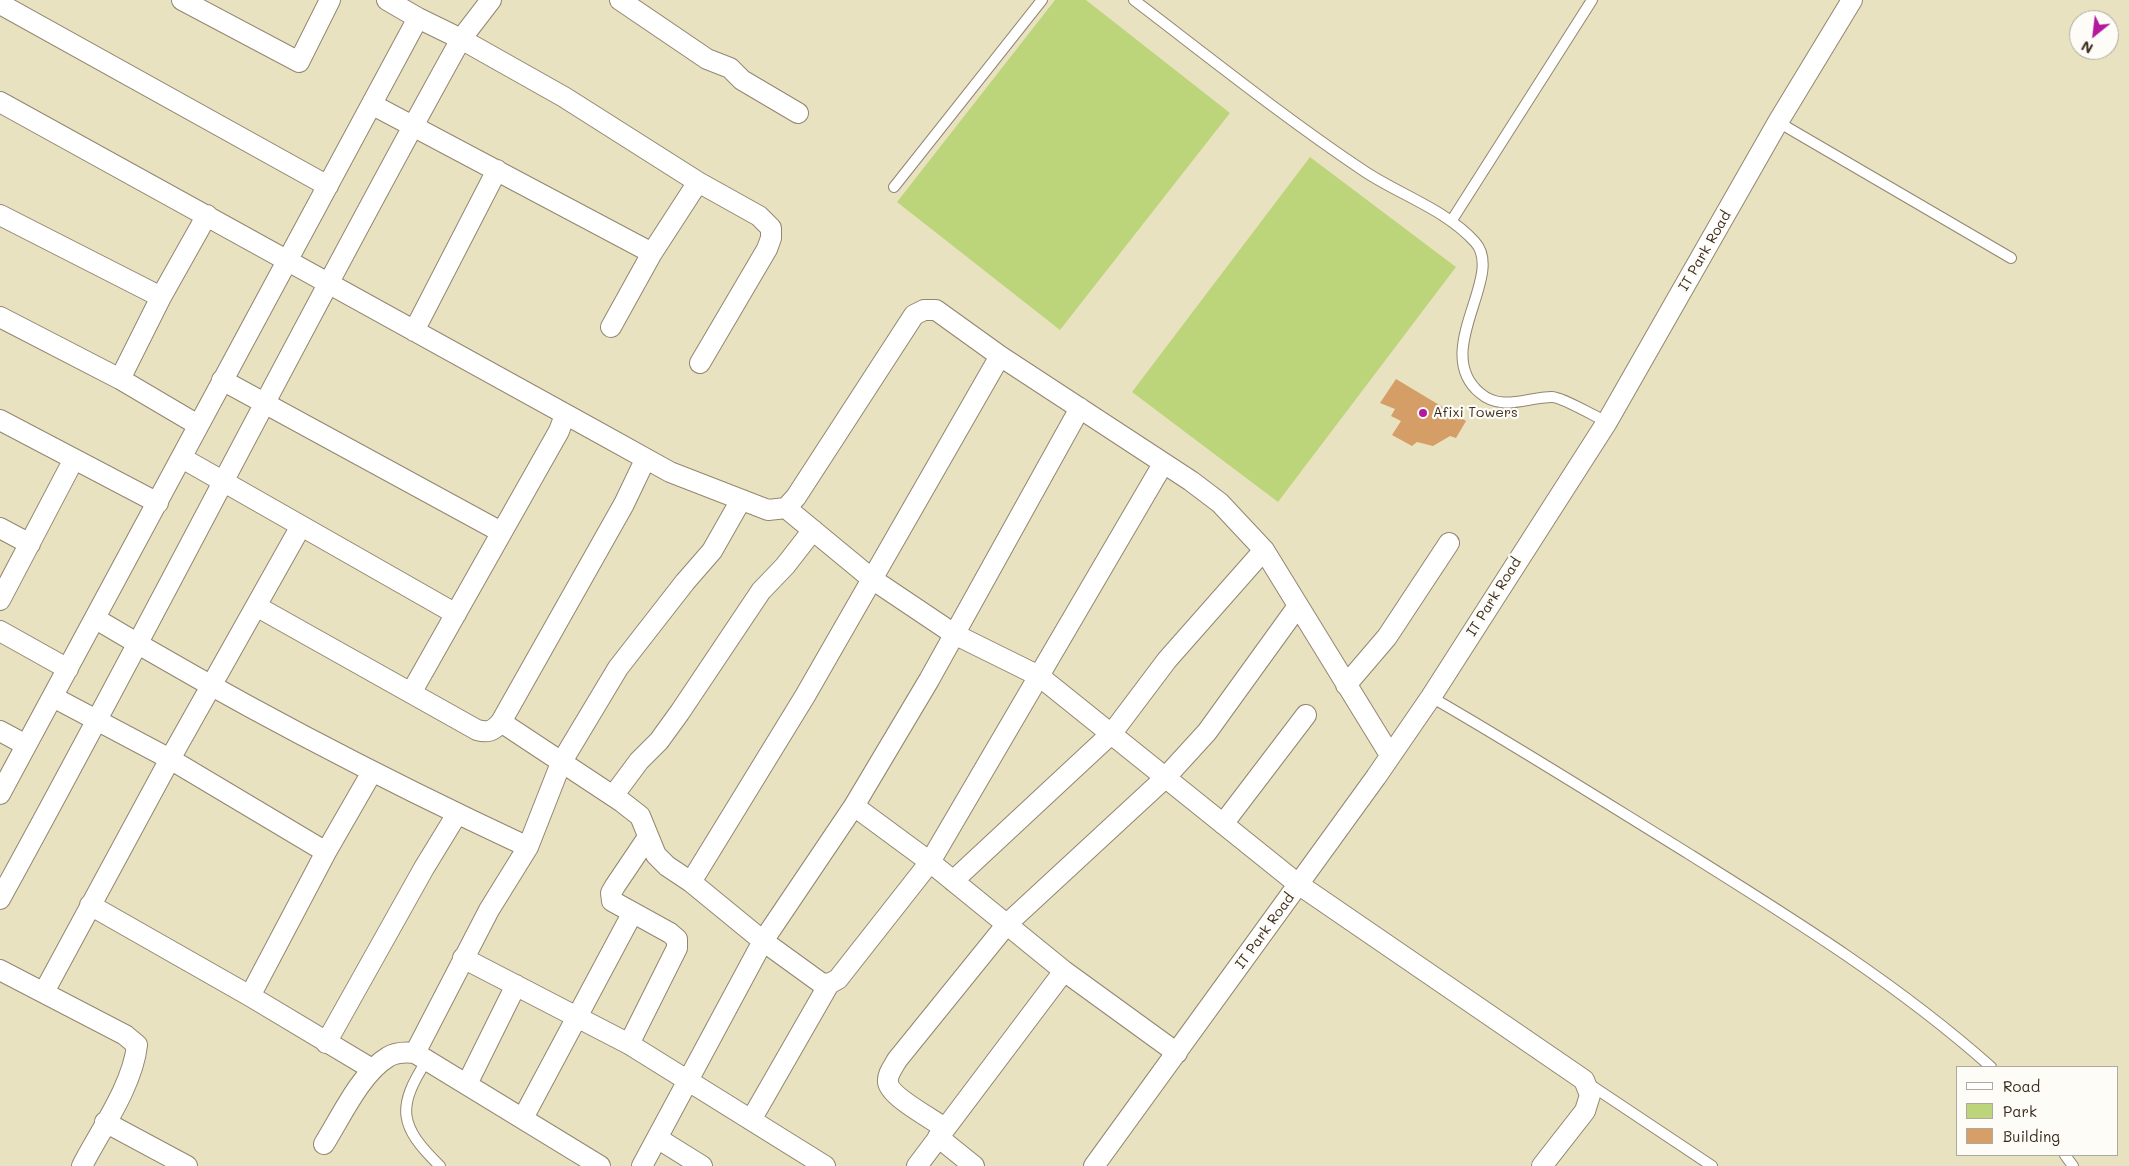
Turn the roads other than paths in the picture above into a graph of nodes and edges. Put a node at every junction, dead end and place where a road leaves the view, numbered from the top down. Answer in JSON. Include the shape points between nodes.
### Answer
{"nodes":[{"id":1,"x":182,"y":0,"type":"edge"},
{"id":2,"x":330,"y":0,"type":"edge"},
{"id":3,"x":387,"y":0,"type":"edge"},
{"id":4,"x":491,"y":0,"type":"edge"},
{"id":5,"x":620,"y":0,"type":"edge"},
{"id":6,"x":1042,"y":0,"type":"edge"},
{"id":7,"x":1134,"y":0,"type":"edge"},
{"id":8,"x":1592,"y":0,"type":"edge"},
{"id":9,"x":1852,"y":0,"type":"edge"},
{"id":10,"x":2,"y":4,"type":"edge"},
{"id":11,"x":418,"y":18,"type":"junction"},
{"id":12,"x":461,"y":39,"type":"junction"},
{"id":13,"x":0,"y":102,"type":"edge"},
{"id":14,"x":373,"y":105,"type":"junction"},
{"id":15,"x":798,"y":112,"type":"dead end"},
{"id":16,"x":1778,"y":122,"type":"junction"},
{"id":17,"x":413,"y":124,"type":"junction"},
{"id":18,"x":497,"y":170,"type":"junction"},
{"id":19,"x":698,"y":182,"type":"junction"},
{"id":20,"x":328,"y":186,"type":"junction"},
{"id":21,"x":894,"y":187,"type":"dead end"},
{"id":22,"x":0,"y":215,"type":"edge"},
{"id":23,"x":207,"y":215,"type":"junction"},
{"id":24,"x":1452,"y":220,"type":"junction"},
{"id":25,"x":652,"y":253,"type":"junction"},
{"id":26,"x":2011,"y":258,"type":"dead end"},
{"id":27,"x":288,"y":261,"type":"junction"},
{"id":28,"x":326,"y":284,"type":"junction"},
{"id":29,"x":161,"y":297,"type":"junction"},
{"id":30,"x":0,"y":317,"type":"edge"},
{"id":31,"x":611,"y":327,"type":"dead end"},
{"id":32,"x":414,"y":331,"type":"junction"},
{"id":33,"x":1000,"y":356,"type":"junction"},
{"id":34,"x":700,"y":364,"type":"dead end"},
{"id":35,"x":120,"y":379,"type":"junction"},
{"id":36,"x":222,"y":380,"type":"junction"},
{"id":37,"x":264,"y":402,"type":"junction"},
{"id":38,"x":1080,"y":408,"type":"junction"},
{"id":39,"x":565,"y":415,"type":"junction"},
{"id":40,"x":0,"y":420,"type":"edge"},
{"id":41,"x":1606,"y":422,"type":"junction"},
{"id":42,"x":198,"y":426,"type":"junction"},
{"id":43,"x":182,"y":458,"type":"junction"},
{"id":44,"x":74,"y":459,"type":"junction"},
{"id":45,"x":644,"y":460,"type":"junction"},
{"id":46,"x":1163,"y":464,"type":"junction"},
{"id":47,"x":222,"y":481,"type":"junction"},
{"id":48,"x":741,"y":500,"type":"junction"},
{"id":49,"x":158,"y":503,"type":"junction"},
{"id":50,"x":786,"y":508,"type":"junction"},
{"id":51,"x":300,"y":526,"type":"junction"},
{"id":52,"x":0,"y":528,"type":"edge"},
{"id":53,"x":813,"y":530,"type":"junction"},
{"id":54,"x":500,"y":532,"type":"junction"},
{"id":55,"x":1450,"y":543,"type":"dead end"},
{"id":56,"x":30,"y":544,"type":"junction"},
{"id":57,"x":1264,"y":550,"type":"junction"},
{"id":58,"x":872,"y":579,"type":"junction"},
{"id":59,"x":0,"y":600,"type":"edge"},
{"id":60,"x":256,"y":606,"type":"junction"},
{"id":61,"x":1298,"y":606,"type":"junction"},
{"id":62,"x":456,"y":614,"type":"junction"},
{"id":63,"x":96,"y":619,"type":"junction"},
{"id":64,"x":0,"y":631,"type":"edge"},
{"id":65,"x":954,"y":634,"type":"junction"},
{"id":66,"x":138,"y":644,"type":"junction"},
{"id":67,"x":68,"y":669,"type":"junction"},
{"id":68,"x":1039,"y":676,"type":"junction"},
{"id":69,"x":1346,"y":685,"type":"junction"},
{"id":70,"x":211,"y":686,"type":"junction"},
{"id":71,"x":410,"y":693,"type":"junction"},
{"id":72,"x":53,"y":697,"type":"junction"},
{"id":73,"x":1431,"y":697,"type":"junction"},
{"id":74,"x":1306,"y":715,"type":"dead end"},
{"id":75,"x":98,"y":721,"type":"junction"},
{"id":76,"x":501,"y":722,"type":"junction"},
{"id":77,"x":0,"y":731,"type":"edge"},
{"id":78,"x":1112,"y":733,"type":"junction"},
{"id":79,"x":26,"y":746,"type":"junction"},
{"id":80,"x":1390,"y":755,"type":"junction"},
{"id":81,"x":170,"y":759,"type":"junction"},
{"id":82,"x":561,"y":763,"type":"junction"},
{"id":83,"x":372,"y":772,"type":"junction"},
{"id":84,"x":1165,"y":778,"type":"junction"},
{"id":85,"x":0,"y":794,"type":"edge"},
{"id":86,"x":612,"y":796,"type":"junction"},
{"id":87,"x":854,"y":806,"type":"junction"},
{"id":88,"x":458,"y":814,"type":"junction"},
{"id":89,"x":1223,"y":824,"type":"junction"},
{"id":90,"x":648,"y":837,"type":"junction"},
{"id":91,"x":528,"y":847,"type":"junction"},
{"id":92,"x":326,"y":852,"type":"junction"},
{"id":93,"x":930,"y":862,"type":"junction"},
{"id":94,"x":953,"y":881,"type":"junction"},
{"id":95,"x":691,"y":882,"type":"junction"},
{"id":96,"x":1298,"y":884,"type":"junction"},
{"id":97,"x":0,"y":899,"type":"edge"},
{"id":98,"x":90,"y":905,"type":"junction"},
{"id":99,"x":632,"y":914,"type":"junction"},
{"id":100,"x":1007,"y":924,"type":"junction"},
{"id":101,"x":763,"y":941,"type":"junction"},
{"id":102,"x":463,"y":958,"type":"junction"},
{"id":103,"x":0,"y":970,"type":"edge"},
{"id":104,"x":1064,"y":971,"type":"junction"},
{"id":105,"x":830,"y":984,"type":"junction"},
{"id":106,"x":516,"y":985,"type":"junction"},
{"id":107,"x":44,"y":992,"type":"junction"},
{"id":108,"x":250,"y":996,"type":"junction"},
{"id":109,"x":577,"y":1018,"type":"junction"},
{"id":110,"x":326,"y":1043,"type":"junction"},
{"id":111,"x":629,"y":1044,"type":"junction"},
{"id":112,"x":1177,"y":1053,"type":"junction"},
{"id":113,"x":421,"y":1056,"type":"junction"},
{"id":114,"x":1990,"y":1066,"type":"edge"},
{"id":115,"x":372,"y":1069,"type":"junction"},
{"id":116,"x":688,"y":1080,"type":"junction"},
{"id":117,"x":1584,"y":1080,"type":"junction"},
{"id":118,"x":468,"y":1084,"type":"junction"},
{"id":119,"x":523,"y":1118,"type":"junction"},
{"id":120,"x":751,"y":1120,"type":"junction"},
{"id":121,"x":105,"y":1122,"type":"junction"},
{"id":122,"x":941,"y":1133,"type":"junction"},
{"id":123,"x":657,"y":1138,"type":"junction"},
{"id":124,"x":324,"y":1144,"type":"dead end"},
{"id":125,"x":82,"y":1166,"type":"edge"},
{"id":126,"x":187,"y":1166,"type":"edge"},
{"id":127,"x":440,"y":1166,"type":"edge"},
{"id":128,"x":600,"y":1166,"type":"edge"},
{"id":129,"x":642,"y":1166,"type":"edge"},
{"id":130,"x":702,"y":1166,"type":"edge"},
{"id":131,"x":825,"y":1166,"type":"edge"},
{"id":132,"x":916,"y":1166,"type":"edge"},
{"id":133,"x":974,"y":1166,"type":"edge"},
{"id":134,"x":1094,"y":1166,"type":"edge"},
{"id":135,"x":1542,"y":1166,"type":"edge"},
{"id":136,"x":1712,"y":1166,"type":"edge"}],
"edges":[{"from":1,"to":2,"type":"street","via":[[299,62]]},
{"from":3,"to":11,"type":"street"},
{"from":4,"to":12,"type":"street"},
{"from":5,"to":15,"type":"street","via":[[707,59],[730,68],[742,80]]},
{"from":6,"to":21,"type":"lane"},
{"from":7,"to":24,"type":"lane","via":[[1365,172]]},
{"from":8,"to":24,"type":"lane"},
{"from":9,"to":16,"type":"street","name":"IT Park Road"},
{"from":10,"to":20,"type":"street"},
{"from":11,"to":12,"type":"street"},
{"from":11,"to":14,"type":"street"},
{"from":12,"to":17,"type":"street"},
{"from":12,"to":19,"type":"street","via":[[564,96]]},
{"from":13,"to":23,"type":"street"},
{"from":14,"to":17,"type":"street"},
{"from":14,"to":20,"type":"street"},
{"from":16,"to":26,"type":"lane"},
{"from":16,"to":41,"type":"street","name":"IT Park Road"},
{"from":17,"to":18,"type":"street"},
{"from":17,"to":28,"type":"street"},
{"from":18,"to":25,"type":"street"},
{"from":18,"to":32,"type":"street"},
{"from":19,"to":25,"type":"street"},
{"from":19,"to":34,"type":"street","via":[[759,216],[771,228],[766,249]]},
{"from":20,"to":27,"type":"street"},
{"from":22,"to":29,"type":"street"},
{"from":23,"to":27,"type":"street"},
{"from":23,"to":29,"type":"street"},
{"from":24,"to":41,"type":"lane","via":[[1476,243],[1484,261],[1461,354],[1466,376],[1480,394],[1503,404],[1554,396]]},
{"from":25,"to":31,"type":"street"},
{"from":27,"to":28,"type":"street"},
{"from":27,"to":36,"type":"street"},
{"from":28,"to":32,"type":"street"},
{"from":28,"to":37,"type":"street"},
{"from":29,"to":35,"type":"street"},
{"from":30,"to":35,"type":"street"},
{"from":32,"to":39,"type":"street"},
{"from":33,"to":38,"type":"street"},
{"from":33,"to":50,"type":"street","via":[[936,310],[924,310],[914,315]]},
{"from":33,"to":58,"type":"street"},
{"from":35,"to":42,"type":"street"},
{"from":36,"to":37,"type":"street"},
{"from":36,"to":42,"type":"street"},
{"from":37,"to":47,"type":"street"},
{"from":37,"to":54,"type":"street"},
{"from":38,"to":46,"type":"street"},
{"from":38,"to":65,"type":"street"},
{"from":39,"to":45,"type":"street"},
{"from":39,"to":54,"type":"street","via":[[559,431]]},
{"from":40,"to":44,"type":"street"},
{"from":41,"to":73,"type":"street","name":"IT Park Road"},
{"from":42,"to":43,"type":"street"},
{"from":43,"to":47,"type":"street"},
{"from":43,"to":49,"type":"street"},
{"from":44,"to":49,"type":"street"},
{"from":44,"to":56,"type":"street"},
{"from":45,"to":48,"type":"street"},
{"from":45,"to":76,"type":"street","via":[[624,504]]},
{"from":46,"to":57,"type":"street","via":[[1220,503]]},
{"from":46,"to":68,"type":"street"},
{"from":47,"to":51,"type":"street"},
{"from":47,"to":66,"type":"street"},
{"from":48,"to":50,"type":"street","via":[[768,510]]},
{"from":48,"to":82,"type":"street","via":[[712,551],[618,668]]},
{"from":49,"to":63,"type":"street"},
{"from":50,"to":53,"type":"street"},
{"from":51,"to":60,"type":"street"},
{"from":51,"to":62,"type":"street"},
{"from":52,"to":56,"type":"street"},
{"from":53,"to":58,"type":"street"},
{"from":53,"to":86,"type":"street","via":[[761,590],[680,712]]},
{"from":54,"to":62,"type":"street"},
{"from":55,"to":69,"type":"street","via":[[1387,637]]},
{"from":56,"to":59,"type":"street"},
{"from":57,"to":61,"type":"street"},
{"from":57,"to":78,"type":"street","via":[[1173,653]]},
{"from":58,"to":65,"type":"street"},
{"from":58,"to":95,"type":"street"},
{"from":60,"to":70,"type":"street"},
{"from":60,"to":71,"type":"street"},
{"from":61,"to":69,"type":"street"},
{"from":61,"to":84,"type":"street","via":[[1207,732]]},
{"from":62,"to":71,"type":"street"},
{"from":63,"to":66,"type":"street"},
{"from":63,"to":67,"type":"street"},
{"from":64,"to":67,"type":"street"},
{"from":65,"to":68,"type":"street"},
{"from":65,"to":87,"type":"street"},
{"from":66,"to":70,"type":"street"},
{"from":66,"to":75,"type":"street"},
{"from":67,"to":72,"type":"street"},
{"from":68,"to":78,"type":"street"},
{"from":68,"to":93,"type":"street"},
{"from":69,"to":80,"type":"street"},
{"from":70,"to":81,"type":"street"},
{"from":70,"to":83,"type":"street"},
{"from":71,"to":76,"type":"street","via":[[477,730],[494,730]]},
{"from":72,"to":75,"type":"street"},
{"from":72,"to":79,"type":"street"},
{"from":73,"to":80,"type":"street","name":"IT Park Road"},
{"from":73,"to":114,"type":"lane","via":[[1772,906],[1956,1036]]},
{"from":74,"to":89,"type":"street"},
{"from":75,"to":81,"type":"street"},
{"from":75,"to":97,"type":"street"},
{"from":76,"to":82,"type":"street"},
{"from":77,"to":79,"type":"street"},
{"from":78,"to":84,"type":"street"},
{"from":78,"to":94,"type":"street"},
{"from":79,"to":85,"type":"street"},
{"from":80,"to":96,"type":"street","name":"IT Park Road"},
{"from":81,"to":92,"type":"street"},
{"from":81,"to":98,"type":"street"},
{"from":82,"to":86,"type":"street"},
{"from":82,"to":91,"type":"street"},
{"from":83,"to":88,"type":"street"},
{"from":83,"to":92,"type":"street"},
{"from":84,"to":89,"type":"street"},
{"from":84,"to":100,"type":"street"},
{"from":86,"to":90,"type":"street","via":[[640,816]]},
{"from":87,"to":93,"type":"street"},
{"from":87,"to":101,"type":"street"},
{"from":88,"to":91,"type":"street"},
{"from":88,"to":110,"type":"street"},
{"from":89,"to":96,"type":"street"},
{"from":90,"to":95,"type":"street","via":[[656,855]]},
{"from":90,"to":99,"type":"street","via":[[611,893],[612,901]]},
{"from":91,"to":102,"type":"street"},
{"from":92,"to":108,"type":"street"},
{"from":93,"to":94,"type":"street"},
{"from":93,"to":105,"type":"street","via":[[838,979]]},
{"from":94,"to":100,"type":"street"},
{"from":95,"to":101,"type":"street"},
{"from":96,"to":112,"type":"street","name":"IT Park Road"},
{"from":96,"to":117,"type":"street"},
{"from":98,"to":107,"type":"street"},
{"from":98,"to":108,"type":"street"},
{"from":99,"to":109,"type":"street"},
{"from":99,"to":111,"type":"street","via":[[670,933],[677,939],[677,948]]},
{"from":100,"to":104,"type":"street"},
{"from":100,"to":122,"type":"street","via":[[889,1074],[892,1092]]},
{"from":101,"to":105,"type":"street","via":[[820,983]]},
{"from":101,"to":116,"type":"street"},
{"from":102,"to":106,"type":"street"},
{"from":102,"to":113,"type":"street"},
{"from":103,"to":107,"type":"street"},
{"from":104,"to":112,"type":"street"},
{"from":104,"to":122,"type":"street"},
{"from":105,"to":120,"type":"street"},
{"from":106,"to":109,"type":"street"},
{"from":106,"to":118,"type":"street"},
{"from":107,"to":121,"type":"street","via":[[125,1035],[137,1045],[128,1081]]},
{"from":108,"to":110,"type":"street"},
{"from":109,"to":111,"type":"street"},
{"from":109,"to":119,"type":"street"},
{"from":110,"to":115,"type":"street"},
{"from":111,"to":116,"type":"street"},
{"from":112,"to":134,"type":"street","name":"IT Park Road"},
{"from":113,"to":115,"type":"street","via":[[401,1052],[389,1056]]},
{"from":113,"to":118,"type":"street"},
{"from":113,"to":127,"type":"lane","via":[[405,1101],[407,1123],[414,1137]]},
{"from":115,"to":124,"type":"street"},
{"from":116,"to":120,"type":"street"},
{"from":116,"to":123,"type":"street"},
{"from":117,"to":135,"type":"street","via":[[1590,1095],[1585,1111]]},
{"from":117,"to":136,"type":"lane"},
{"from":118,"to":119,"type":"street"},
{"from":119,"to":128,"type":"street"},
{"from":120,"to":131,"type":"street"},
{"from":121,"to":125,"type":"street"},
{"from":121,"to":126,"type":"street"},
{"from":122,"to":132,"type":"street"},
{"from":122,"to":133,"type":"street"},
{"from":123,"to":129,"type":"street"},
{"from":123,"to":130,"type":"street"}]}
